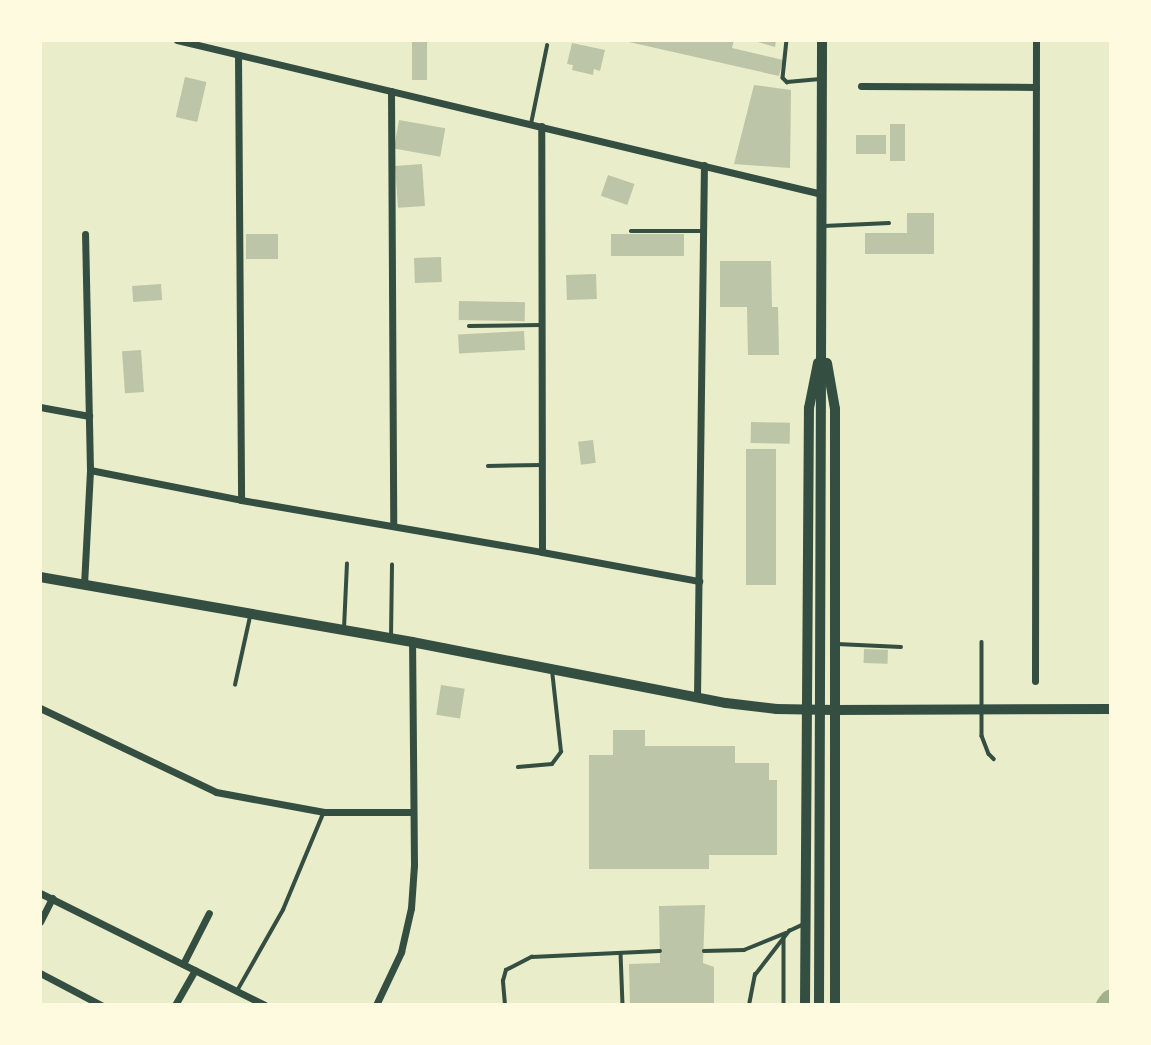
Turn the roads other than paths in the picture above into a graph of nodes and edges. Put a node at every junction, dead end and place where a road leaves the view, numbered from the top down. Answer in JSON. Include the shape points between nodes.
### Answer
{"nodes":[{"id":1,"x":177,"y":40,"type":"edge"},
{"id":2,"x":787,"y":40,"type":"edge"},
{"id":3,"x":822,"y":40,"type":"edge"},
{"id":4,"x":1036,"y":40,"type":"edge"},
{"id":5,"x":547,"y":46,"type":"dead end"},
{"id":6,"x":238,"y":55,"type":"junction"},
{"id":7,"x":822,"y":79,"type":"junction"},
{"id":8,"x":861,"y":86,"type":"dead end"},
{"id":9,"x":1036,"y":87,"type":"junction"},
{"id":10,"x":391,"y":91,"type":"junction"},
{"id":11,"x":531,"y":124,"type":"junction"},
{"id":12,"x":541,"y":127,"type":"junction"},
{"id":13,"x":704,"y":165,"type":"junction"},
{"id":14,"x":822,"y":194,"type":"junction"},
{"id":15,"x":889,"y":223,"type":"dead end"},
{"id":16,"x":823,"y":226,"type":"junction"},
{"id":17,"x":631,"y":231,"type":"dead end"},
{"id":18,"x":703,"y":231,"type":"junction"},
{"id":19,"x":85,"y":234,"type":"dead end"},
{"id":20,"x":542,"y":325,"type":"junction"},
{"id":21,"x":468,"y":326,"type":"dead end"},
{"id":22,"x":823,"y":336,"type":"junction"},
{"id":23,"x":40,"y":407,"type":"edge"},
{"id":24,"x":89,"y":416,"type":"junction"},
{"id":25,"x":488,"y":466,"type":"dead end"},
{"id":26,"x":542,"y":466,"type":"junction"},
{"id":27,"x":90,"y":470,"type":"junction"},
{"id":28,"x":241,"y":500,"type":"junction"},
{"id":29,"x":393,"y":525,"type":"junction"},
{"id":30,"x":541,"y":552,"type":"junction"},
{"id":31,"x":347,"y":564,"type":"dead end"},
{"id":32,"x":392,"y":565,"type":"dead end"},
{"id":33,"x":40,"y":577,"type":"edge"},
{"id":34,"x":699,"y":581,"type":"junction"},
{"id":35,"x":84,"y":585,"type":"junction"},
{"id":36,"x":250,"y":615,"type":"junction"},
{"id":37,"x":344,"y":631,"type":"junction"},
{"id":38,"x":391,"y":639,"type":"junction"},
{"id":39,"x":412,"y":642,"type":"junction"},
{"id":40,"x":982,"y":642,"type":"dead end"},
{"id":41,"x":834,"y":644,"type":"junction"},
{"id":42,"x":901,"y":647,"type":"dead end"},
{"id":43,"x":552,"y":668,"type":"junction"},
{"id":44,"x":1035,"y":681,"type":"dead end"},
{"id":45,"x":235,"y":685,"type":"dead end"},
{"id":46,"x":697,"y":697,"type":"junction"},
{"id":47,"x":40,"y":708,"type":"edge"},
{"id":48,"x":1111,"y":709,"type":"edge"},
{"id":49,"x":807,"y":710,"type":"junction"},
{"id":50,"x":834,"y":710,"type":"junction"},
{"id":51,"x":981,"y":710,"type":"junction"},
{"id":52,"x":994,"y":759,"type":"dead end"},
{"id":53,"x":518,"y":767,"type":"dead end"},
{"id":54,"x":324,"y":811,"type":"junction"},
{"id":55,"x":413,"y":812,"type":"junction"},
{"id":56,"x":40,"y":893,"type":"edge"},
{"id":57,"x":52,"y":898,"type":"junction"},
{"id":58,"x":209,"y":913,"type":"dead end"},
{"id":59,"x":40,"y":922,"type":"edge"},
{"id":60,"x":806,"y":923,"type":"junction"},
{"id":61,"x":789,"y":931,"type":"junction"},
{"id":62,"x":784,"y":938,"type":"junction"},
{"id":63,"x":660,"y":951,"type":"dead end"},
{"id":64,"x":704,"y":951,"type":"dead end"},
{"id":65,"x":621,"y":953,"type":"junction"},
{"id":66,"x":183,"y":964,"type":"junction"},
{"id":67,"x":195,"y":970,"type":"junction"},
{"id":68,"x":40,"y":972,"type":"edge"},
{"id":69,"x":237,"y":991,"type":"junction"},
{"id":70,"x":248,"y":1001,"type":"edge"},
{"id":71,"x":101,"y":1005,"type":"edge"},
{"id":72,"x":176,"y":1005,"type":"edge"},
{"id":73,"x":265,"y":1005,"type":"edge"},
{"id":74,"x":376,"y":1005,"type":"edge"},
{"id":75,"x":505,"y":1005,"type":"edge"},
{"id":76,"x":623,"y":1005,"type":"edge"},
{"id":77,"x":749,"y":1005,"type":"edge"},
{"id":78,"x":784,"y":1005,"type":"edge"},
{"id":79,"x":805,"y":1005,"type":"edge"},
{"id":80,"x":819,"y":1005,"type":"edge"},
{"id":81,"x":835,"y":1005,"type":"edge"}],
"edges":[{"from":1,"to":6,"type":"street"},
{"from":2,"to":7,"type":"lane","via":[[783,78],[788,82]]},
{"from":3,"to":7,"type":"main road"},
{"from":4,"to":9,"type":"street"},
{"from":5,"to":11,"type":"lane"},
{"from":6,"to":10,"type":"street"},
{"from":6,"to":28,"type":"street"},
{"from":7,"to":14,"type":"main road"},
{"from":8,"to":9,"type":"street"},
{"from":9,"to":44,"type":"street"},
{"from":10,"to":11,"type":"street"},
{"from":10,"to":29,"type":"street"},
{"from":11,"to":12,"type":"street"},
{"from":12,"to":13,"type":"street"},
{"from":12,"to":20,"type":"street"},
{"from":13,"to":14,"type":"street"},
{"from":13,"to":18,"type":"street"},
{"from":14,"to":16,"type":"main road"},
{"from":15,"to":16,"type":"lane"},
{"from":16,"to":22,"type":"main road"},
{"from":17,"to":18,"type":"lane"},
{"from":18,"to":34,"type":"street"},
{"from":19,"to":24,"type":"street"},
{"from":20,"to":21,"type":"lane"},
{"from":20,"to":26,"type":"street"},
{"from":22,"to":41,"type":"main road","via":[[835,409]]},
{"from":22,"to":49,"type":"main road","via":[[809,408]]},
{"from":22,"to":80,"type":"main road"},
{"from":23,"to":24,"type":"street"},
{"from":24,"to":27,"type":"street"},
{"from":25,"to":26,"type":"lane"},
{"from":26,"to":30,"type":"street"},
{"from":27,"to":28,"type":"street"},
{"from":27,"to":35,"type":"street"},
{"from":28,"to":29,"type":"street"},
{"from":29,"to":30,"type":"street"},
{"from":30,"to":34,"type":"street"},
{"from":31,"to":37,"type":"lane"},
{"from":32,"to":38,"type":"lane"},
{"from":33,"to":35,"type":"main road"},
{"from":34,"to":46,"type":"street"},
{"from":35,"to":36,"type":"main road"},
{"from":36,"to":37,"type":"main road"},
{"from":36,"to":45,"type":"lane"},
{"from":37,"to":38,"type":"main road"},
{"from":38,"to":39,"type":"main road"},
{"from":39,"to":43,"type":"main road"},
{"from":39,"to":55,"type":"street"},
{"from":40,"to":51,"type":"lane"},
{"from":41,"to":42,"type":"lane"},
{"from":41,"to":50,"type":"main road"},
{"from":43,"to":46,"type":"main road"},
{"from":43,"to":53,"type":"lane","via":[[561,752],[552,764]]},
{"from":46,"to":49,"type":"main road","via":[[750,707]]},
{"from":47,"to":54,"type":"street","via":[[216,792]]},
{"from":48,"to":51,"type":"main road"},
{"from":49,"to":50,"type":"main road"},
{"from":49,"to":60,"type":"main road"},
{"from":50,"to":51,"type":"main road"},
{"from":50,"to":81,"type":"main road"},
{"from":51,"to":52,"type":"lane","via":[[982,736]]},
{"from":54,"to":55,"type":"street"},
{"from":54,"to":69,"type":"lane","via":[[283,910]]},
{"from":55,"to":74,"type":"street","via":[[411,908],[401,952]]},
{"from":56,"to":57,"type":"street"},
{"from":57,"to":59,"type":"street"},
{"from":57,"to":66,"type":"street"},
{"from":58,"to":66,"type":"street"},
{"from":60,"to":61,"type":"lane"},
{"from":60,"to":79,"type":"main road"},
{"from":61,"to":62,"type":"lane"},
{"from":61,"to":64,"type":"lane","via":[[744,950]]},
{"from":62,"to":77,"type":"lane","via":[[755,975]]},
{"from":62,"to":78,"type":"lane"},
{"from":63,"to":65,"type":"lane"},
{"from":65,"to":75,"type":"lane","via":[[532,957],[506,970]]},
{"from":65,"to":76,"type":"lane"},
{"from":66,"to":67,"type":"street"},
{"from":67,"to":69,"type":"street"},
{"from":67,"to":72,"type":"street"},
{"from":68,"to":71,"type":"street"},
{"from":69,"to":70,"type":"street"},
{"from":70,"to":73,"type":"street"}]}
